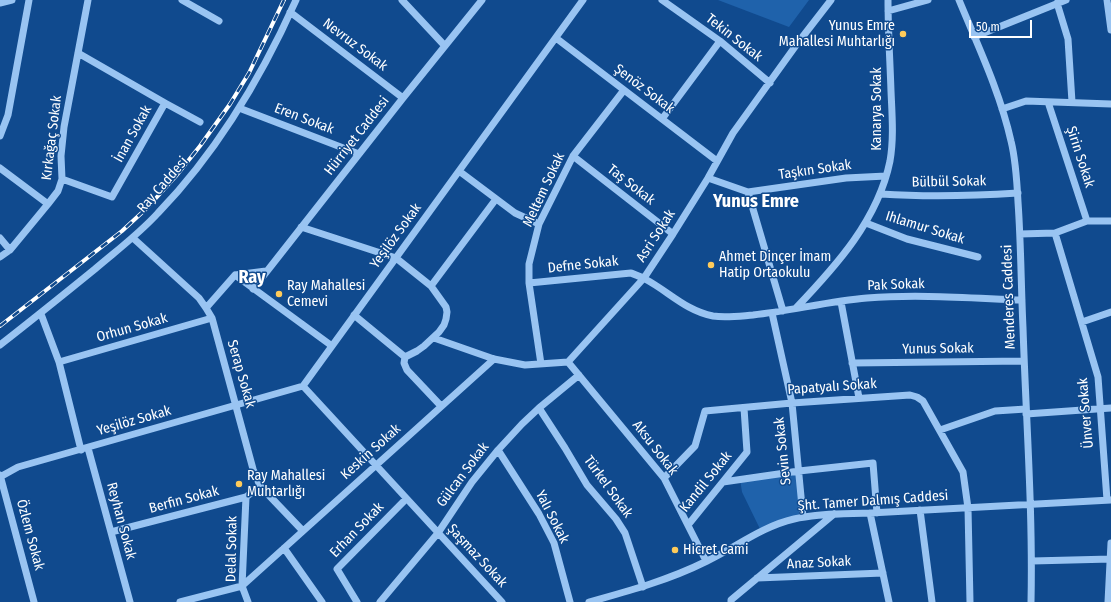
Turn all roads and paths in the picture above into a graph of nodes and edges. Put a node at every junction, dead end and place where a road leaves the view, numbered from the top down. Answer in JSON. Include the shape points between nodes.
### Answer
{"nodes":[{"id":1,"x":12,"y":0,"type":"edge"},
{"id":2,"x":29,"y":0,"type":"edge"},
{"id":3,"x":88,"y":0,"type":"edge"},
{"id":4,"x":182,"y":0,"type":"edge"},
{"id":5,"x":296,"y":0,"type":"edge"},
{"id":6,"x":402,"y":0,"type":"edge"},
{"id":7,"x":482,"y":0,"type":"edge"},
{"id":8,"x":583,"y":0,"type":"edge"},
{"id":9,"x":662,"y":0,"type":"edge"},
{"id":10,"x":831,"y":0,"type":"edge"},
{"id":11,"x":888,"y":0,"type":"edge"},
{"id":12,"x":928,"y":0,"type":"edge"},
{"id":13,"x":959,"y":0,"type":"edge"},
{"id":14,"x":1066,"y":0,"type":"edge"},
{"id":15,"x":1107,"y":0,"type":"edge"},
{"id":16,"x":0,"y":3,"type":"edge"},
{"id":17,"x":1057,"y":3,"type":"junction"},
{"id":18,"x":888,"y":11,"type":"junction"},
{"id":19,"x":290,"y":12,"type":"junction"},
{"id":20,"x":219,"y":22,"type":"dead end"},
{"id":21,"x":1111,"y":30,"type":"edge"},
{"id":22,"x":974,"y":37,"type":"junction"},
{"id":23,"x":556,"y":38,"type":"junction"},
{"id":24,"x":720,"y":41,"type":"junction"},
{"id":25,"x":445,"y":46,"type":"junction"},
{"id":26,"x":78,"y":53,"type":"junction"},
{"id":27,"x":770,"y":82,"type":"junction"},
{"id":28,"x":624,"y":90,"type":"junction"},
{"id":29,"x":403,"y":98,"type":"junction"},
{"id":30,"x":1048,"y":102,"type":"junction"},
{"id":31,"x":1072,"y":102,"type":"junction"},
{"id":32,"x":165,"y":103,"type":"junction"},
{"id":33,"x":1111,"y":104,"type":"edge"},
{"id":34,"x":239,"y":108,"type":"junction"},
{"id":35,"x":1002,"y":109,"type":"junction"},
{"id":36,"x":662,"y":118,"type":"junction"},
{"id":37,"x":200,"y":122,"type":"dead end"},
{"id":38,"x":0,"y":136,"type":"edge"},
{"id":39,"x":359,"y":154,"type":"junction"},
{"id":40,"x":573,"y":156,"type":"junction"},
{"id":41,"x":717,"y":161,"type":"junction"},
{"id":42,"x":0,"y":168,"type":"edge"},
{"id":43,"x":459,"y":171,"type":"junction"},
{"id":44,"x":886,"y":176,"type":"junction"},
{"id":45,"x":708,"y":178,"type":"junction"},
{"id":46,"x":62,"y":179,"type":"junction"},
{"id":47,"x":748,"y":192,"type":"junction"},
{"id":48,"x":1018,"y":193,"type":"junction"},
{"id":49,"x":880,"y":194,"type":"junction"},
{"id":50,"x":496,"y":199,"type":"junction"},
{"id":51,"x":48,"y":204,"type":"junction"},
{"id":52,"x":1087,"y":221,"type":"junction"},
{"id":53,"x":1111,"y":221,"type":"edge"},
{"id":54,"x":866,"y":223,"type":"junction"},
{"id":55,"x":539,"y":224,"type":"junction"},
{"id":56,"x":301,"y":228,"type":"junction"},
{"id":57,"x":1055,"y":232,"type":"junction"},
{"id":58,"x":673,"y":234,"type":"junction"},
{"id":59,"x":1020,"y":234,"type":"junction"},
{"id":60,"x":0,"y":238,"type":"edge"},
{"id":61,"x":133,"y":238,"type":"junction"},
{"id":62,"x":10,"y":250,"type":"junction"},
{"id":63,"x":0,"y":257,"type":"edge"},
{"id":64,"x":978,"y":257,"type":"dead end"},
{"id":65,"x":396,"y":258,"type":"junction"},
{"id":66,"x":266,"y":271,"type":"junction"},
{"id":67,"x":235,"y":275,"type":"junction"},
{"id":68,"x":644,"y":278,"type":"junction"},
{"id":69,"x":529,"y":283,"type":"junction"},
{"id":70,"x":431,"y":286,"type":"junction"},
{"id":71,"x":253,"y":288,"type":"junction"},
{"id":72,"x":1022,"y":300,"type":"junction"},
{"id":73,"x":841,"y":302,"type":"junction"},
{"id":74,"x":206,"y":308,"type":"junction"},
{"id":75,"x":796,"y":308,"type":"junction"},
{"id":76,"x":783,"y":311,"type":"junction"},
{"id":77,"x":1111,"y":312,"type":"edge"},
{"id":78,"x":772,"y":313,"type":"junction"},
{"id":79,"x":41,"y":314,"type":"junction"},
{"id":80,"x":354,"y":315,"type":"junction"},
{"id":81,"x":212,"y":318,"type":"junction"},
{"id":82,"x":1082,"y":322,"type":"junction"},
{"id":83,"x":434,"y":338,"type":"junction"},
{"id":84,"x":0,"y":345,"type":"edge"},
{"id":85,"x":332,"y":346,"type":"junction"},
{"id":86,"x":404,"y":357,"type":"junction"},
{"id":87,"x":494,"y":359,"type":"junction"},
{"id":88,"x":1024,"y":361,"type":"junction"},
{"id":89,"x":59,"y":362,"type":"junction"},
{"id":90,"x":568,"y":362,"type":"junction"},
{"id":91,"x":852,"y":363,"type":"junction"},
{"id":92,"x":541,"y":364,"type":"junction"},
{"id":93,"x":579,"y":375,"type":"junction"},
{"id":94,"x":303,"y":386,"type":"junction"},
{"id":95,"x":859,"y":398,"type":"junction"},
{"id":96,"x":792,"y":403,"type":"junction"},
{"id":97,"x":236,"y":405,"type":"junction"},
{"id":98,"x":441,"y":406,"type":"junction"},
{"id":99,"x":539,"y":408,"type":"junction"},
{"id":100,"x":744,"y":408,"type":"junction"},
{"id":101,"x":1111,"y":408,"type":"edge"},
{"id":102,"x":1100,"y":409,"type":"junction"},
{"id":103,"x":1026,"y":412,"type":"junction"},
{"id":104,"x":940,"y":430,"type":"junction"},
{"id":105,"x":84,"y":449,"type":"junction"},
{"id":106,"x":498,"y":450,"type":"junction"},
{"id":107,"x":376,"y":465,"type":"junction"},
{"id":108,"x":799,"y":471,"type":"junction"},
{"id":109,"x":0,"y":477,"type":"edge"},
{"id":110,"x":664,"y":478,"type":"junction"},
{"id":111,"x":723,"y":482,"type":"junction"},
{"id":112,"x":260,"y":486,"type":"junction"},
{"id":113,"x":246,"y":497,"type":"junction"},
{"id":114,"x":406,"y":499,"type":"junction"},
{"id":115,"x":1109,"y":500,"type":"edge"},
{"id":116,"x":1031,"y":504,"type":"junction"},
{"id":117,"x":968,"y":508,"type":"junction"},
{"id":118,"x":920,"y":510,"type":"junction"},
{"id":119,"x":874,"y":513,"type":"junction"},
{"id":120,"x":834,"y":514,"type":"junction"},
{"id":121,"x":803,"y":517,"type":"junction"},
{"id":122,"x":688,"y":525,"type":"junction"},
{"id":123,"x":303,"y":531,"type":"junction"},
{"id":124,"x":111,"y":532,"type":"junction"},
{"id":125,"x":438,"y":533,"type":"junction"},
{"id":126,"x":1111,"y":543,"type":"edge"},
{"id":127,"x":284,"y":548,"type":"junction"},
{"id":128,"x":1111,"y":559,"type":"edge"},
{"id":129,"x":706,"y":561,"type":"junction"},
{"id":130,"x":1032,"y":561,"type":"junction"},
{"id":131,"x":883,"y":573,"type":"junction"},
{"id":132,"x":757,"y":578,"type":"junction"},
{"id":133,"x":242,"y":586,"type":"junction"},
{"id":134,"x":642,"y":587,"type":"junction"},
{"id":135,"x":34,"y":602,"type":"edge"},
{"id":136,"x":130,"y":602,"type":"edge"},
{"id":137,"x":181,"y":602,"type":"edge"},
{"id":138,"x":248,"y":602,"type":"edge"},
{"id":139,"x":322,"y":602,"type":"edge"},
{"id":140,"x":357,"y":602,"type":"edge"},
{"id":141,"x":380,"y":602,"type":"edge"},
{"id":142,"x":502,"y":602,"type":"edge"},
{"id":143,"x":570,"y":602,"type":"edge"},
{"id":144,"x":589,"y":602,"type":"edge"},
{"id":145,"x":731,"y":602,"type":"edge"},
{"id":146,"x":889,"y":602,"type":"edge"},
{"id":147,"x":932,"y":602,"type":"edge"},
{"id":148,"x":970,"y":602,"type":"edge"},
{"id":149,"x":1031,"y":602,"type":"edge"},
{"id":150,"x":1108,"y":602,"type":"edge"}],
"edges":[{"from":1,"to":16,"type":"street"},
{"from":2,"to":38,"type":"street","via":[[8,115]]},
{"from":3,"to":26,"type":"street","name":"Kırkağaç Sokak"},
{"from":4,"to":20,"type":"street"},
{"from":5,"to":19,"type":"street","name":"Ray Caddesi"},
{"from":6,"to":25,"type":"street"},
{"from":7,"to":25,"type":"street","name":"Hürriyet Caddesi"},
{"from":8,"to":23,"type":"street","name":"Yeşilöz Sokak"},
{"from":9,"to":24,"type":"street","name":"Tekin Sokak"},
{"from":10,"to":27,"type":"street","name":"Asri Sokak"},
{"from":11,"to":18,"type":"street","name":"Kanarya Sokak"},
{"from":12,"to":18,"type":"street"},
{"from":13,"to":22,"type":"street","name":"Menderes Caddesi"},
{"from":14,"to":17,"type":"street"},
{"from":15,"to":21,"type":"street"},
{"from":17,"to":22,"type":"street"},
{"from":17,"to":31,"type":"street","via":[[1068,39]]},
{"from":18,"to":44,"type":"street","name":"Kanarya Sokak","via":[[893,131]]},
{"from":19,"to":29,"type":"street","name":"Nevruz Sokak"},
{"from":19,"to":34,"type":"street","name":"Ray Caddesi"},
{"from":22,"to":35,"type":"street","name":"Menderes Caddesi"},
{"from":23,"to":28,"type":"street","name":"Şenöz Sokak"},
{"from":23,"to":43,"type":"street","name":"Yeşilöz Sokak"},
{"from":24,"to":27,"type":"street","name":"Tekin Sokak"},
{"from":24,"to":36,"type":"street"},
{"from":25,"to":29,"type":"street","name":"Hürriyet Caddesi"},
{"from":26,"to":32,"type":"street","name":"İnan Sokak"},
{"from":26,"to":46,"type":"street","name":"Kırkağaç Sokak","via":[[64,127]]},
{"from":27,"to":41,"type":"street","name":"Asri Sokak","via":[[733,133]]},
{"from":28,"to":36,"type":"street","name":"Şenöz Sokak"},
{"from":28,"to":40,"type":"street","name":"Meltem Sokak"},
{"from":29,"to":39,"type":"street","name":"Hürriyet Caddesi"},
{"from":30,"to":31,"type":"street"},
{"from":30,"to":35,"type":"street","via":[[1026,101]]},
{"from":30,"to":52,"type":"street","name":"Şirin Sokak"},
{"from":31,"to":33,"type":"street"},
{"from":32,"to":37,"type":"street"},
{"from":32,"to":46,"type":"street","name":"İnan Sokak","via":[[112,197]]},
{"from":34,"to":39,"type":"street","name":"Eren Sokak"},
{"from":34,"to":61,"type":"street","name":"Ray Caddesi","via":[[186,182]]},
{"from":35,"to":48,"type":"street","name":"Menderes Caddesi","via":[[1015,160]]},
{"from":36,"to":41,"type":"street","name":"Şenöz Sokak"},
{"from":39,"to":56,"type":"street","name":"Hürriyet Caddesi"},
{"from":40,"to":55,"type":"street","name":"Meltem Sokak"},
{"from":40,"to":58,"type":"street","name":"Taş Sokak"},
{"from":41,"to":45,"type":"street","name":"Asri Sokak"},
{"from":42,"to":51,"type":"street"},
{"from":43,"to":50,"type":"street"},
{"from":43,"to":65,"type":"street","name":"Yeşilöz Sokak"},
{"from":44,"to":47,"type":"street","name":"Taşkın Sokak","via":[[846,178]]},
{"from":44,"to":49,"type":"street","name":"Kanarya Sokak"},
{"from":45,"to":47,"type":"street","name":"Taşkın Sokak"},
{"from":45,"to":58,"type":"street","name":"Asri Sokak"},
{"from":46,"to":51,"type":"street","name":"Kırkağaç Sokak"},
{"from":47,"to":76,"type":"street"},
{"from":48,"to":49,"type":"street","name":"Bülbül Sokak","via":[[944,197]]},
{"from":48,"to":59,"type":"street","name":"Menderes Caddesi"},
{"from":49,"to":54,"type":"street","name":"Kanarya Sokak"},
{"from":50,"to":55,"type":"street","via":[[515,213]]},
{"from":50,"to":70,"type":"street"},
{"from":51,"to":62,"type":"street","name":"Kırkağaç Sokak"},
{"from":52,"to":53,"type":"street"},
{"from":52,"to":57,"type":"street"},
{"from":54,"to":64,"type":"street","name":"Ihlamur Sokak","via":[[907,239]]},
{"from":54,"to":75,"type":"street","name":"Kanarya Sokak","via":[[826,277]]},
{"from":55,"to":69,"type":"street","name":"Meltem Sokak","via":[[529,264]]},
{"from":56,"to":65,"type":"street"},
{"from":56,"to":66,"type":"street","name":"Hürriyet Caddesi"},
{"from":57,"to":59,"type":"street"},
{"from":57,"to":82,"type":"street","name":"Ünver Sokak"},
{"from":58,"to":68,"type":"street","name":"Asri Sokak"},
{"from":59,"to":72,"type":"street","name":"Menderes Caddesi"},
{"from":60,"to":62,"type":"street"},
{"from":61,"to":74,"type":"street","name":"Serap Sokak","via":[[199,298]]},
{"from":61,"to":79,"type":"street","name":"Ray Caddesi"},
{"from":62,"to":63,"type":"street","name":"Kırkağaç Sokak"},
{"from":65,"to":70,"type":"street"},
{"from":65,"to":80,"type":"street","name":"Yeşilöz Sokak"},
{"from":66,"to":67,"type":"street"},
{"from":66,"to":71,"type":"street","name":"Hürriyet Caddesi"},
{"from":67,"to":71,"type":"street"},
{"from":67,"to":74,"type":"street"},
{"from":68,"to":69,"type":"street","name":"Defne Sokak","via":[[631,273]]},
{"from":68,"to":78,"type":"street","name":"Defne Sokak","via":[[682,304],[704,314],[723,317]]},
{"from":68,"to":90,"type":"street","name":"Asri Sokak"},
{"from":69,"to":92,"type":"street","name":"Meltem Sokak"},
{"from":70,"to":83,"type":"street","via":[[447,312],[444,325]]},
{"from":71,"to":85,"type":"street"},
{"from":72,"to":73,"type":"street","name":"Pak Sokak","via":[[930,296],[866,298]]},
{"from":72,"to":88,"type":"street","name":"Menderes Caddesi"},
{"from":73,"to":75,"type":"street","name":"Pak Sokak"},
{"from":73,"to":91,"type":"street"},
{"from":74,"to":81,"type":"street","name":"Serap Sokak"},
{"from":75,"to":76,"type":"street","name":"Pak Sokak"},
{"from":76,"to":78,"type":"street","name":"Pak Sokak"},
{"from":77,"to":82,"type":"street"},
{"from":78,"to":96,"type":"street","name":"Sevin Sokak"},
{"from":79,"to":84,"type":"street","name":"Ray Caddesi"},
{"from":79,"to":89,"type":"street","name":"Reyhan Sokak"},
{"from":80,"to":85,"type":"street","name":"Yeşilöz Sokak"},
{"from":80,"to":86,"type":"street"},
{"from":81,"to":89,"type":"street","name":"Orhun Sokak"},
{"from":81,"to":97,"type":"street","name":"Serap Sokak"},
{"from":82,"to":102,"type":"street","name":"Ünver Sokak","via":[[1098,377]]},
{"from":83,"to":86,"type":"street"},
{"from":83,"to":87,"type":"street"},
{"from":85,"to":94,"type":"street","name":"Yeşilöz Sokak"},
{"from":86,"to":98,"type":"street","via":[[407,370]]},
{"from":87,"to":92,"type":"street","via":[[525,365]]},
{"from":87,"to":98,"type":"street","name":"Keskin Sokak"},
{"from":88,"to":91,"type":"street","name":"Yunus Sokak"},
{"from":88,"to":103,"type":"street","name":"Menderes Caddesi"},
{"from":89,"to":105,"type":"street","name":"Reyhan Sokak"},
{"from":90,"to":92,"type":"street"},
{"from":90,"to":93,"type":"street","name":"Aksu Sokak"},
{"from":91,"to":95,"type":"street"},
{"from":93,"to":99,"type":"street","name":"Gülcan Sokak"},
{"from":93,"to":110,"type":"street","name":"Aksu Sokak"},
{"from":94,"to":97,"type":"street","name":"Yeşilöz Sokak"},
{"from":94,"to":107,"type":"street","name":"Şaşmaz Sokak"},
{"from":95,"to":96,"type":"street","name":"Papatyalı Sokak"},
{"from":95,"to":104,"type":"street","name":"Papatyalı Sokak","via":[[914,395],[923,401]]},
{"from":96,"to":100,"type":"street","name":"Papatyalı Sokak"},
{"from":96,"to":108,"type":"street","name":"Sevin Sokak"},
{"from":97,"to":105,"type":"street","name":"Yeşilöz Sokak"},
{"from":97,"to":112,"type":"street","name":"Serap Sokak"},
{"from":98,"to":107,"type":"street","name":"Keskin Sokak"},
{"from":99,"to":106,"type":"street","name":"Gülcan Sokak"},
{"from":99,"to":134,"type":"street","name":"Türkel Sokak","via":[[587,485],[625,533]]},
{"from":100,"to":110,"type":"street","name":"Papatyalı Sokak","via":[[705,411],[695,446]]},
{"from":100,"to":111,"type":"street","name":"Kandil Sokak","via":[[747,452]]},
{"from":101,"to":102,"type":"street"},
{"from":102,"to":103,"type":"street"},
{"from":102,"to":115,"type":"street","name":"Ünver Sokak"},
{"from":103,"to":104,"type":"street","via":[[995,412]]},
{"from":103,"to":116,"type":"street","name":"Menderes Caddesi"},
{"from":104,"to":117,"type":"street","name":"Papatyalı Sokak","via":[[963,472]]},
{"from":105,"to":109,"type":"street","name":"Yeşilöz Sokak","via":[[18,467]]},
{"from":105,"to":124,"type":"street","name":"Reyhan Sokak"},
{"from":106,"to":125,"type":"street","name":"Gülcan Sokak","via":[[472,482]]},
{"from":106,"to":143,"type":"street","name":"Yalı Sokak","via":[[539,514],[554,543]]},
{"from":107,"to":114,"type":"street","name":"Şaşmaz Sokak"},
{"from":107,"to":123,"type":"street","name":"Keskin Sokak"},
{"from":108,"to":111,"type":"street"},
{"from":108,"to":119,"type":"street","via":[[873,463]]},
{"from":108,"to":121,"type":"street","name":"Sevin Sokak"},
{"from":109,"to":135,"type":"street","name":"Özlem Sokak"},
{"from":110,"to":122,"type":"street","name":"Aksu Sokak"},
{"from":111,"to":122,"type":"street","name":"Kandil Sokak"},
{"from":112,"to":113,"type":"street","name":"Berfin Sokak"},
{"from":112,"to":123,"type":"street","name":"Serap Sokak"},
{"from":113,"to":124,"type":"street","name":"Berfin Sokak"},
{"from":113,"to":133,"type":"street","name":"Delal Sokak"},
{"from":114,"to":125,"type":"street","name":"Şaşmaz Sokak"},
{"from":114,"to":140,"type":"street","name":"Erhan Sokak","via":[[337,569]]},
{"from":115,"to":116,"type":"street","name":"Şht. Tamer Dalmış Caddesi"},
{"from":116,"to":117,"type":"street","name":"Şht. Tamer Dalmış Caddesi"},
{"from":116,"to":130,"type":"street","name":"Menderes Caddesi"},
{"from":117,"to":118,"type":"street","name":"Şht. Tamer Dalmış Caddesi"},
{"from":117,"to":148,"type":"street","name":"Papatyalı Sokak"},
{"from":118,"to":119,"type":"street","name":"Şht. Tamer Dalmış Caddesi"},
{"from":118,"to":147,"type":"street"},
{"from":119,"to":120,"type":"street","name":"Şht. Tamer Dalmış Caddesi"},
{"from":119,"to":131,"type":"street"},
{"from":120,"to":121,"type":"street","name":"Şht. Tamer Dalmış Caddesi"},
{"from":120,"to":132,"type":"street"},
{"from":121,"to":129,"type":"street","name":"Şht. Tamer Dalmış Caddesi","via":[[761,531]]},
{"from":122,"to":129,"type":"street","name":"Aksu Sokak"},
{"from":123,"to":127,"type":"street","name":"Keskin Sokak"},
{"from":124,"to":136,"type":"street","name":"Reyhan Sokak"},
{"from":125,"to":141,"type":"street","name":"Gülcan Sokak"},
{"from":125,"to":142,"type":"street","name":"Şaşmaz Sokak"},
{"from":126,"to":128,"type":"street"},
{"from":127,"to":133,"type":"street","name":"Keskin Sokak"},
{"from":127,"to":139,"type":"street"},
{"from":128,"to":130,"type":"street"},
{"from":128,"to":150,"type":"street"},
{"from":129,"to":134,"type":"street","name":"Şht. Tamer Dalmış Caddesi"},
{"from":130,"to":149,"type":"street","name":"Menderes Caddesi"},
{"from":131,"to":132,"type":"street","name":"Anaz Sokak"},
{"from":131,"to":146,"type":"street"},
{"from":132,"to":145,"type":"street"},
{"from":133,"to":137,"type":"street","name":"Keskin Sokak"},
{"from":133,"to":138,"type":"street","name":"Delal Sokak"},
{"from":134,"to":144,"type":"street","name":"Şht. Tamer Dalmış Caddesi"}]}
